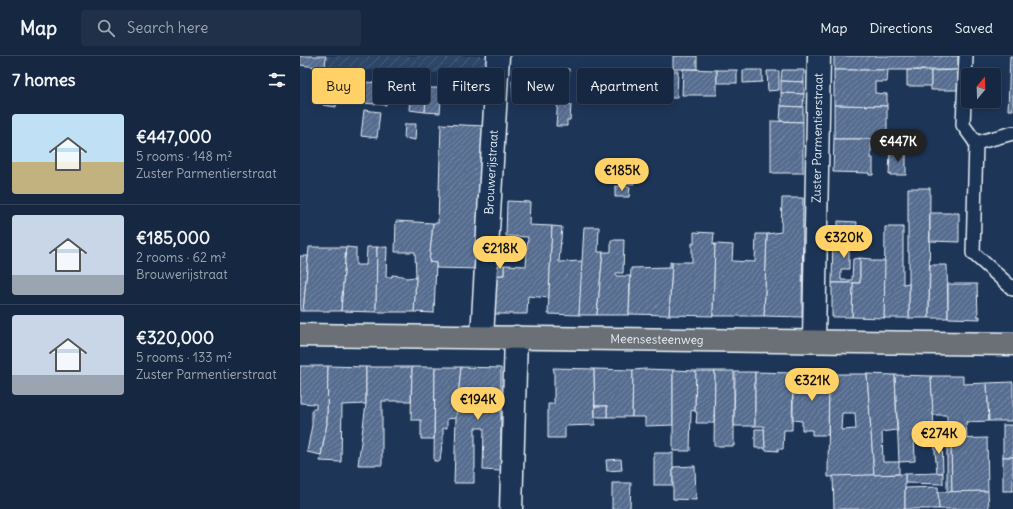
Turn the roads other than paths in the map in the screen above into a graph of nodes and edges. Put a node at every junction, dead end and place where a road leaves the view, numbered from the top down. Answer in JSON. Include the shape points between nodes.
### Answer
{"nodes":[{"id":1,"x":498,"y":56,"type":"edge"},
{"id":2,"x":819,"y":56,"type":"edge"},
{"id":3,"x":966,"y":56,"type":"edge"},
{"id":4,"x":1013,"y":133,"type":"edge"},
{"id":5,"x":976,"y":143,"type":"junction"},
{"id":6,"x":1013,"y":290,"type":"edge"},
{"id":7,"x":300,"y":335,"type":"edge"},
{"id":8,"x":482,"y":337,"type":"junction"},
{"id":9,"x":516,"y":337,"type":"junction"},
{"id":10,"x":814,"y":341,"type":"junction"},
{"id":11,"x":1013,"y":344,"type":"edge"},
{"id":12,"x":511,"y":509,"type":"edge"}],
"edges":[{"from":1,"to":8,"type":"street","name":"Brouwerijstraat"},
{"from":2,"to":10,"type":"street","name":"Zuster Parmentierstraat"},
{"from":3,"to":5,"type":"lane","via":[[963,125]]},
{"from":4,"to":5,"type":"lane"},
{"from":5,"to":6,"type":"lane","via":[[973,253]]},
{"from":7,"to":8,"type":"main road","name":"Meensesteenweg"},
{"from":8,"to":9,"type":"main road","name":"Meensesteenweg"},
{"from":9,"to":10,"type":"main road","name":"Meensesteenweg"},
{"from":9,"to":12,"type":"street"},
{"from":10,"to":11,"type":"main road","name":"Meensesteenweg"}]}
